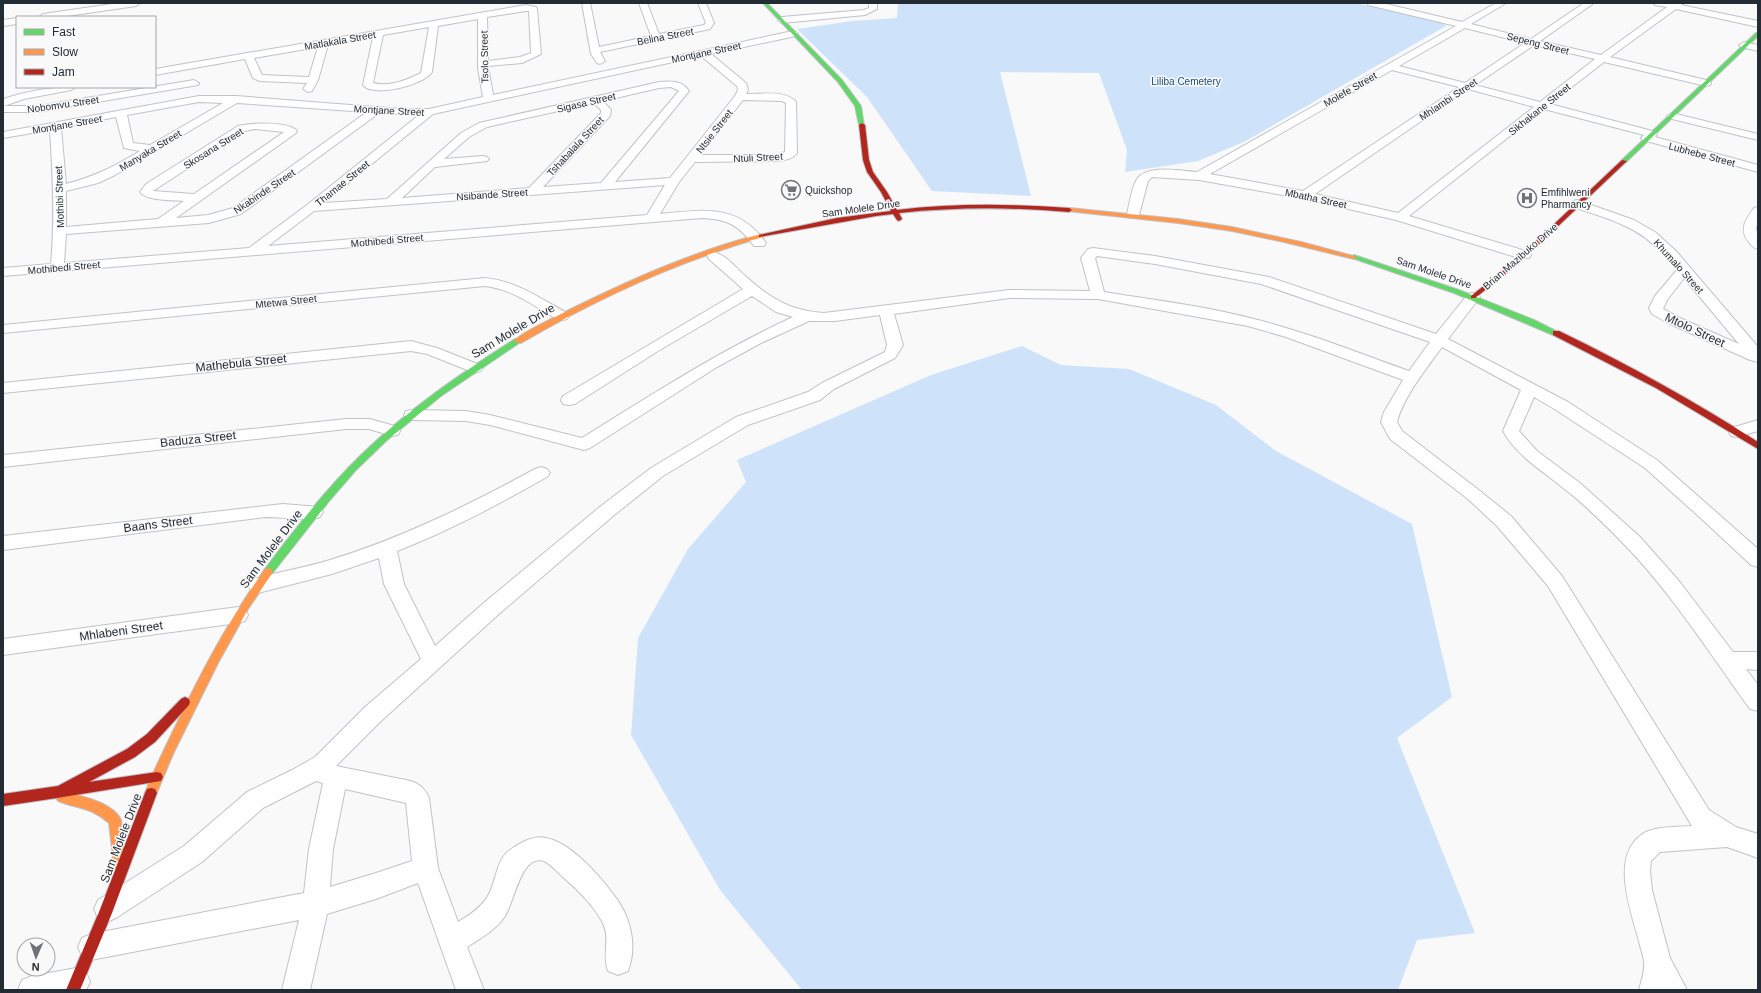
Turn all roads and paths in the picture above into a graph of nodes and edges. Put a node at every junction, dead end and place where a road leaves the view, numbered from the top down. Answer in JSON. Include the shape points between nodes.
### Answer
{"nodes":[{"id":1,"x":136,"y":3,"type":"edge"},
{"id":2,"x":586,"y":3,"type":"edge"},
{"id":3,"x":643,"y":3,"type":"edge"},
{"id":4,"x":702,"y":3,"type":"edge"},
{"id":5,"x":765,"y":3,"type":"edge"},
{"id":6,"x":873,"y":3,"type":"edge"},
{"id":7,"x":1371,"y":3,"type":"edge"},
{"id":8,"x":1412,"y":3,"type":"edge"},
{"id":9,"x":1502,"y":3,"type":"edge"},
{"id":10,"x":1590,"y":3,"type":"edge"},
{"id":11,"x":1658,"y":3,"type":"edge"},
{"id":12,"x":1677,"y":5,"type":"edge"},
{"id":13,"x":529,"y":6,"type":"edge"},
{"id":14,"x":1399,"y":10,"type":"junction"},
{"id":15,"x":482,"y":15,"type":"junction"},
{"id":16,"x":50,"y":16,"type":"edge"},
{"id":17,"x":782,"y":20,"type":"junction"},
{"id":18,"x":16,"y":21,"type":"edge"},
{"id":19,"x":3,"y":23,"type":"edge"},
{"id":20,"x":434,"y":24,"type":"junction"},
{"id":21,"x":1758,"y":24,"type":"edge"},
{"id":22,"x":1465,"y":25,"type":"junction"},
{"id":23,"x":379,"y":33,"type":"junction"},
{"id":24,"x":793,"y":34,"type":"junction"},
{"id":25,"x":1758,"y":34,"type":"edge"},
{"id":26,"x":656,"y":38,"type":"junction"},
{"id":27,"x":1533,"y":41,"type":"junction"},
{"id":28,"x":324,"y":43,"type":"junction"},
{"id":29,"x":1744,"y":45,"type":"junction"},
{"id":30,"x":1758,"y":48,"type":"edge"},
{"id":31,"x":596,"y":50,"type":"junction"},
{"id":32,"x":703,"y":53,"type":"junction"},
{"id":33,"x":250,"y":56,"type":"junction"},
{"id":34,"x":1603,"y":58,"type":"junction"},
{"id":35,"x":483,"y":64,"type":"junction"},
{"id":36,"x":189,"y":66,"type":"junction"},
{"id":37,"x":1390,"y":66,"type":"junction"},
{"id":38,"x":156,"y":72,"type":"edge"},
{"id":39,"x":612,"y":73,"type":"junction"},
{"id":40,"x":312,"y":80,"type":"junction"},
{"id":41,"x":194,"y":83,"type":"junction"},
{"id":42,"x":1706,"y":83,"type":"junction"},
{"id":43,"x":1467,"y":87,"type":"junction"},
{"id":44,"x":66,"y":88,"type":"edge"},
{"id":45,"x":740,"y":97,"type":"junction"},
{"id":46,"x":199,"y":99,"type":"junction"},
{"id":47,"x":236,"y":99,"type":"junction"},
{"id":48,"x":489,"y":99,"type":"junction"},
{"id":49,"x":597,"y":100,"type":"junction"},
{"id":50,"x":3,"y":103,"type":"edge"},
{"id":51,"x":291,"y":103,"type":"junction"},
{"id":52,"x":1541,"y":106,"type":"junction"},
{"id":53,"x":3,"y":109,"type":"edge"},
{"id":54,"x":377,"y":110,"type":"junction"},
{"id":55,"x":429,"y":112,"type":"junction"},
{"id":56,"x":121,"y":114,"type":"junction"},
{"id":57,"x":1672,"y":116,"type":"junction"},
{"id":58,"x":55,"y":126,"type":"junction"},
{"id":59,"x":3,"y":135,"type":"edge"},
{"id":60,"x":1650,"y":136,"type":"junction"},
{"id":61,"x":1758,"y":137,"type":"edge"},
{"id":62,"x":152,"y":149,"type":"junction"},
{"id":63,"x":483,"y":159,"type":"dead end"},
{"id":64,"x":692,"y":159,"type":"junction"},
{"id":65,"x":433,"y":164,"type":"junction"},
{"id":66,"x":1758,"y":169,"type":"edge"},
{"id":67,"x":1199,"y":176,"type":"junction"},
{"id":68,"x":674,"y":182,"type":"junction"},
{"id":69,"x":604,"y":186,"type":"junction"},
{"id":70,"x":60,"y":189,"type":"junction"},
{"id":71,"x":533,"y":191,"type":"junction"},
{"id":72,"x":885,"y":194,"type":"junction"},
{"id":73,"x":1305,"y":195,"type":"junction"},
{"id":74,"x":195,"y":198,"type":"junction"},
{"id":75,"x":391,"y":202,"type":"junction"},
{"id":76,"x":1578,"y":204,"type":"junction"},
{"id":77,"x":311,"y":208,"type":"junction"},
{"id":78,"x":945,"y":209,"type":"junction"},
{"id":79,"x":1071,"y":210,"type":"junction"},
{"id":80,"x":1758,"y":211,"type":"edge"},
{"id":81,"x":1133,"y":214,"type":"junction"},
{"id":82,"x":897,"y":216,"type":"junction"},
{"id":83,"x":651,"y":218,"type":"junction"},
{"id":84,"x":1400,"y":218,"type":"junction"},
{"id":85,"x":845,"y":220,"type":"junction"},
{"id":86,"x":162,"y":222,"type":"junction"},
{"id":87,"x":60,"y":231,"type":"junction"},
{"id":88,"x":757,"y":240,"type":"junction"},
{"id":89,"x":1758,"y":245,"type":"edge"},
{"id":90,"x":252,"y":252,"type":"junction"},
{"id":91,"x":1524,"y":255,"type":"junction"},
{"id":92,"x":714,"y":256,"type":"junction"},
{"id":93,"x":57,"y":267,"type":"junction"},
{"id":94,"x":1684,"y":270,"type":"junction"},
{"id":95,"x":661,"y":271,"type":"junction"},
{"id":96,"x":3,"y":272,"type":"edge"},
{"id":97,"x":752,"y":290,"type":"junction"},
{"id":98,"x":1098,"y":295,"type":"junction"},
{"id":99,"x":1472,"y":297,"type":"junction"},
{"id":100,"x":886,"y":311,"type":"junction"},
{"id":101,"x":562,"y":316,"type":"junction"},
{"id":102,"x":806,"y":317,"type":"junction"},
{"id":103,"x":3,"y":329,"type":"edge"},
{"id":104,"x":1439,"y":340,"type":"junction"},
{"id":105,"x":1758,"y":358,"type":"edge"},
{"id":106,"x":475,"y":368,"type":"junction"},
{"id":107,"x":1413,"y":378,"type":"junction"},
{"id":108,"x":3,"y":388,"type":"edge"},
{"id":109,"x":1530,"y":388,"type":"junction"},
{"id":110,"x":569,"y":400,"type":"dead end"},
{"id":111,"x":412,"y":415,"type":"junction"},
{"id":112,"x":1758,"y":425,"type":"edge"},
{"id":113,"x":392,"y":431,"type":"junction"},
{"id":114,"x":1737,"y":432,"type":"junction"},
{"id":115,"x":1758,"y":446,"type":"edge"},
{"id":116,"x":3,"y":461,"type":"edge"},
{"id":117,"x":541,"y":473,"type":"dead end"},
{"id":118,"x":314,"y":512,"type":"junction"},
{"id":119,"x":3,"y":543,"type":"edge"},
{"id":120,"x":387,"y":547,"type":"junction"},
{"id":121,"x":1758,"y":560,"type":"edge"},
{"id":122,"x":258,"y":584,"type":"junction"},
{"id":123,"x":238,"y":615,"type":"junction"},
{"id":124,"x":3,"y":647,"type":"edge"},
{"id":125,"x":1727,"y":660,"type":"junction"},
{"id":126,"x":433,"y":662,"type":"junction"},
{"id":127,"x":1758,"y":662,"type":"edge"},
{"id":128,"x":201,"y":684,"type":"junction"},
{"id":129,"x":1758,"y":702,"type":"edge"},
{"id":130,"x":325,"y":774,"type":"junction"},
{"id":131,"x":157,"y":777,"type":"junction"},
{"id":132,"x":57,"y":793,"type":"junction"},
{"id":133,"x":44,"y":794,"type":"junction"},
{"id":134,"x":3,"y":800,"type":"edge"},
{"id":135,"x":1727,"y":835,"type":"junction"},
{"id":136,"x":1758,"y":846,"type":"edge"},
{"id":137,"x":425,"y":868,"type":"junction"},
{"id":138,"x":120,"y":873,"type":"junction"},
{"id":139,"x":316,"y":904,"type":"junction"},
{"id":140,"x":107,"y":909,"type":"junction"},
{"id":141,"x":452,"y":941,"type":"junction"},
{"id":142,"x":91,"y":947,"type":"junction"},
{"id":143,"x":618,"y":961,"type":"dead end"},
{"id":144,"x":1658,"y":963,"type":"junction"},
{"id":145,"x":74,"y":986,"type":"edge"},
{"id":146,"x":32,"y":990,"type":"edge"},
{"id":147,"x":296,"y":990,"type":"edge"},
{"id":148,"x":470,"y":990,"type":"edge"},
{"id":149,"x":1653,"y":990,"type":"edge"},
{"id":150,"x":1673,"y":990,"type":"edge"}],
"edges":[{"from":1,"to":16,"type":"street"},
{"from":2,"to":31,"type":"street"},
{"from":3,"to":26,"type":"street"},
{"from":4,"to":26,"type":"street","name":"Belina Street","via":[[710,26]]},
{"from":5,"to":17,"type":"street"},
{"from":6,"to":17,"type":"street","via":[[873,9],[865,12]]},
{"from":7,"to":14,"type":"street","name":"Sepeng Street"},
{"from":8,"to":14,"type":"street"},
{"from":9,"to":22,"type":"street","name":"Molefe Street"},
{"from":10,"to":27,"type":"street","name":"Mhlambi Street"},
{"from":11,"to":12,"type":"street"},
{"from":12,"to":21,"type":"street"},
{"from":12,"to":34,"type":"street","name":"Sikhakane Street"},
{"from":13,"to":15,"type":"street","name":"Matlakala Street"},
{"from":13,"to":35,"type":"street","via":[[533,9],[536,54],[522,60]]},
{"from":14,"to":22,"type":"street","name":"Sepeng Street"},
{"from":15,"to":20,"type":"street","name":"Matlakala Street"},
{"from":15,"to":35,"type":"street","name":"Tsolo Street"},
{"from":17,"to":24,"type":"street"},
{"from":18,"to":19,"type":"street"},
{"from":20,"to":23,"type":"street","name":"Matlakala Street"},
{"from":20,"to":23,"type":"street","via":[[425,75],[404,83],[375,87],[368,85]]},
{"from":22,"to":27,"type":"street","name":"Sepeng Street"},
{"from":22,"to":37,"type":"street","name":"Molefe Street"},
{"from":23,"to":28,"type":"street","name":"Matlakala Street"},
{"from":24,"to":32,"type":"street","name":"Montjane Street"},
{"from":24,"to":72,"type":"street","via":[[840,81],[858,106],[866,160],[870,172]]},
{"from":25,"to":29,"type":"street","name":"Brian Mazibuko Drive"},
{"from":26,"to":31,"type":"street","name":"Belina Street"},
{"from":27,"to":34,"type":"street","name":"Sepeng Street"},
{"from":27,"to":43,"type":"street","name":"Mhlambi Street"},
{"from":28,"to":33,"type":"street","name":"Matlakala Street"},
{"from":28,"to":40,"type":"street"},
{"from":29,"to":30,"type":"street"},
{"from":29,"to":42,"type":"street","name":"Brian Mazibuko Drive"},
{"from":31,"to":39,"type":"street","via":[[598,58]]},
{"from":32,"to":39,"type":"street","name":"Montjane Street"},
{"from":32,"to":45,"type":"street","name":"Ntsie Street","via":[[742,85]]},
{"from":33,"to":36,"type":"street","name":"Matlakala Street"},
{"from":33,"to":40,"type":"street","via":[[256,76],[260,78]]},
{"from":34,"to":42,"type":"street","name":"Sepeng Street"},
{"from":34,"to":52,"type":"street","name":"Sikhakane Street"},
{"from":35,"to":48,"type":"street","name":"Tsolo Street","via":[[482,74]]},
{"from":36,"to":38,"type":"street","name":"Matlakala Street"},
{"from":36,"to":41,"type":"street"},
{"from":37,"to":43,"type":"street","name":"Lubhebe Street"},
{"from":37,"to":67,"type":"street","name":"Molefe Street"},
{"from":39,"to":48,"type":"street","name":"Montjane Street"},
{"from":40,"to":51,"type":"street","via":[[309,88]]},
{"from":41,"to":46,"type":"street"},
{"from":41,"to":53,"type":"street","name":"Nobomvu Street","via":[[38,109]]},
{"from":42,"to":57,"type":"street","name":"Brian Mazibuko Drive"},
{"from":43,"to":52,"type":"street","name":"Lubhebe Street"},
{"from":43,"to":73,"type":"street","name":"Mhlambi Street"},
{"from":44,"to":50,"type":"street","via":[[22,96]]},
{"from":45,"to":64,"type":"street","name":"Ntsie Street"},
{"from":45,"to":64,"type":"street","name":"Ntuli Street","via":[[781,98],[791,102],[791,153],[776,158]]},
{"from":46,"to":47,"type":"street","name":"Montjane Street"},
{"from":46,"to":56,"type":"street","name":"Montjane Street"},
{"from":47,"to":51,"type":"street","name":"Montjane Street"},
{"from":47,"to":62,"type":"street","name":"Manyaka Street"},
{"from":48,"to":55,"type":"street","name":"Montjane Street"},
{"from":49,"to":65,"type":"street","name":"Sigasa Street","via":[[483,125],[466,135]]},
{"from":49,"to":69,"type":"street","name":"Sigasa Street","via":[[666,84],[678,85],[684,91]]},
{"from":49,"to":71,"type":"street","name":"Tshabalala Street","via":[[606,110],[606,114]]},
{"from":51,"to":54,"type":"street","name":"Montjane Street"},
{"from":52,"to":60,"type":"street","name":"Lubhebe Street"},
{"from":52,"to":84,"type":"street","name":"Sikhakane Street"},
{"from":54,"to":55,"type":"street","name":"Montjane Street"},
{"from":54,"to":86,"type":"street","name":"Nkabinde Street","via":[[237,211],[209,219]]},
{"from":55,"to":77,"type":"street","name":"Thamae Street"},
{"from":56,"to":58,"type":"street","name":"Montjane Street"},
{"from":56,"to":62,"type":"street","via":[[128,146]]},
{"from":57,"to":60,"type":"street","name":"Brian Mazibuko Drive"},
{"from":57,"to":61,"type":"street"},
{"from":58,"to":59,"type":"street","name":"Montjane Street"},
{"from":58,"to":70,"type":"street","name":"Mothibi Street"},
{"from":60,"to":66,"type":"street","name":"Lubhebe Street"},
{"from":60,"to":76,"type":"street","name":"Brian Mazibuko Drive"},
{"from":62,"to":70,"type":"street","name":"Manyaka Street","via":[[103,177]]},
{"from":63,"to":65,"type":"street"},
{"from":64,"to":68,"type":"street","name":"Ntsie Street"},
{"from":65,"to":75,"type":"street","name":"Sigasa Street"},
{"from":67,"to":73,"type":"street","name":"Mbatha Street"},
{"from":67,"to":81,"type":"street","name":"Mbatha Street","via":[[1149,174],[1142,180]]},
{"from":68,"to":69,"type":"street","name":"Nsibande Street"},
{"from":68,"to":83,"type":"street","name":"Ntsie Street"},
{"from":69,"to":71,"type":"street","name":"Nsibande Street"},
{"from":70,"to":87,"type":"street","name":"Mothibi Street"},
{"from":71,"to":75,"type":"street","name":"Nsibande Street"},
{"from":72,"to":78,"type":"street","via":[[916,206]]},
{"from":72,"to":82,"type":"street"},
{"from":72,"to":85,"type":"street","via":[[874,209]]},
{"from":73,"to":84,"type":"street","name":"Mbatha Street"},
{"from":74,"to":74,"type":"street","name":"Skosana Street","via":[[289,134],[292,131],[255,126],[242,128],[146,192],[160,196]]},
{"from":74,"to":86,"type":"street","name":"Skosana Street"},
{"from":75,"to":77,"type":"street","name":"Nsibande Street"},
{"from":76,"to":91,"type":"street","name":"Brian Mazibuko Drive"},
{"from":76,"to":94,"type":"street","name":"Khumalo Street","via":[[1643,230],[1660,243]]},
{"from":77,"to":90,"type":"street","name":"Thamae Street"},
{"from":78,"to":79,"type":"street","name":"Sam Molele Drive","via":[[1032,207]]},
{"from":78,"to":82,"type":"street","name":"Sam Molele Drive"},
{"from":79,"to":81,"type":"street","name":"Sam Molele Drive"},
{"from":79,"to":82,"type":"street","name":"Sam Molele Drive"},
{"from":80,"to":89,"type":"street","via":[[1749,234]]},
{"from":81,"to":99,"type":"street","name":"Sam Molele Drive","via":[[1224,227],[1290,240],[1382,266]]},
{"from":82,"to":85,"type":"street","name":"Sam Molele Drive"},
{"from":82,"to":88,"type":"street","name":"Sam Molele Drive"},
{"from":83,"to":88,"type":"street","name":"Mothibedi Street","via":[[702,214],[725,216],[744,225]]},
{"from":83,"to":90,"type":"street","name":"Mothibedi Street"},
{"from":84,"to":91,"type":"street","name":"Mbatha Street"},
{"from":85,"to":88,"type":"street","name":"Sam Molele Drive"},
{"from":86,"to":87,"type":"street","name":"Nkabinde Street"},
{"from":87,"to":93,"type":"street","name":"Mothibi Street"},
{"from":88,"to":92,"type":"street","name":"Sam Molele Drive"},
{"from":88,"to":95,"type":"street","name":"Sam Molele Drive","via":[[699,255]]},
{"from":90,"to":93,"type":"street","name":"Mothibedi Street"},
{"from":91,"to":99,"type":"street","name":"Brian Mazibuko Drive"},
{"from":92,"to":95,"type":"street","name":"Sam Molele Drive"},
{"from":92,"to":97,"type":"street","via":[[731,268]]},
{"from":93,"to":96,"type":"street","name":"Mothibedi Street"},
{"from":94,"to":105,"type":"street","name":"Khumalo Street"},
{"from":94,"to":105,"type":"street","name":"Mtolo Street","via":[[1660,299],[1656,308],[1658,311]]},
{"from":95,"to":101,"type":"street","name":"Sam Molele Drive","via":[[614,290]]},
{"from":97,"to":102,"type":"street","via":[[778,308]]},
{"from":97,"to":110,"type":"street"},
{"from":98,"to":100,"type":"street","via":[[1009,294]]},
{"from":98,"to":104,"type":"street","via":[[1088,258],[1093,252],[1155,260],[1264,280]]},
{"from":98,"to":107,"type":"street","via":[[1250,322]]},
{"from":99,"to":104,"type":"street","name":"Brian Mazibuko Drive"},
{"from":99,"to":114,"type":"street","name":"Sam Molele Drive","via":[[1607,358],[1664,388]]},
{"from":100,"to":102,"type":"street","via":[[822,318]]},
{"from":100,"to":126,"type":"street","via":[[895,345],[890,355],[828,386],[814,396],[742,421],[657,472],[493,607]]},
{"from":101,"to":103,"type":"street","name":"Mtetwa Street","via":[[514,289],[485,282]]},
{"from":101,"to":106,"type":"street","name":"Sam Molele Drive"},
{"from":102,"to":111,"type":"street","via":[[712,364],[584,444],[490,420],[466,416]]},
{"from":104,"to":107,"type":"street","name":"Brian Mazibuko Drive"},
{"from":104,"to":109,"type":"street"},
{"from":106,"to":108,"type":"street","name":"Mathebula Street","via":[[432,351],[411,346]]},
{"from":106,"to":111,"type":"street","name":"Sam Molele Drive"},
{"from":107,"to":135,"type":"street","name":"Brian Mazibuko Drive","via":[[1390,415],[1389,422],[1396,435],[1504,521],[1555,581],[1700,818]]},
{"from":109,"to":121,"type":"street","via":[[1651,464]]},
{"from":109,"to":125,"type":"street","via":[[1511,431],[1514,437],[1528,452],[1574,487],[1641,549]]},
{"from":111,"to":113,"type":"street","name":"Sam Molele Drive"},
{"from":112,"to":114,"type":"street"},
{"from":113,"to":116,"type":"street","name":"Baduza Street","via":[[370,424],[346,424]]},
{"from":113,"to":118,"type":"street","name":"Sam Molele Drive","via":[[339,483]]},
{"from":114,"to":115,"type":"street","name":"Sam Molele Drive"},
{"from":117,"to":120,"type":"street","via":[[476,508]]},
{"from":118,"to":119,"type":"street","name":"Baans Street","via":[[265,511]]},
{"from":118,"to":122,"type":"street","name":"Sam Molele Drive"},
{"from":120,"to":122,"type":"street","via":[[344,564]]},
{"from":120,"to":126,"type":"street","via":[[394,584]]},
{"from":122,"to":123,"type":"street","name":"Sam Molele Drive"},
{"from":123,"to":124,"type":"street","name":"Mhlabeni Street"},
{"from":123,"to":128,"type":"street","name":"Sam Molele Drive"},
{"from":125,"to":127,"type":"street"},
{"from":125,"to":129,"type":"street"},
{"from":126,"to":130,"type":"street","via":[[373,714],[332,756]]},
{"from":128,"to":131,"type":"street","name":"Sam Molele Drive"},
{"from":128,"to":132,"type":"street","via":[[151,738],[131,753]]},
{"from":130,"to":137,"type":"street","via":[[411,792],[417,798]]},
{"from":130,"to":139,"type":"street"},
{"from":130,"to":140,"type":"street","via":[[255,800],[193,854]]},
{"from":131,"to":132,"type":"street"},
{"from":131,"to":138,"type":"street","name":"Sam Molele Drive"},
{"from":132,"to":133,"type":"street"},
{"from":133,"to":134,"type":"street"},
{"from":133,"to":138,"type":"street","via":[[89,802],[115,820]]},
{"from":135,"to":136,"type":"street"},
{"from":135,"to":144,"type":"street","via":[[1654,841],[1639,856],[1639,890]]},
{"from":137,"to":139,"type":"street"},
{"from":137,"to":141,"type":"street"},
{"from":138,"to":140,"type":"street","name":"Sam Molele Drive"},
{"from":139,"to":142,"type":"street"},
{"from":139,"to":147,"type":"street"},
{"from":140,"to":142,"type":"street","name":"Sam Molele Drive"},
{"from":141,"to":143,"type":"street","via":[[487,918],[494,910],[500,901],[514,862],[524,853],[536,849],[549,850],[586,881],[614,916],[619,934]]},
{"from":141,"to":148,"type":"street"},
{"from":142,"to":145,"type":"street","name":"Sam Molele Drive"},
{"from":144,"to":149,"type":"street"},
{"from":144,"to":150,"type":"street"},
{"from":145,"to":146,"type":"street"}]}
